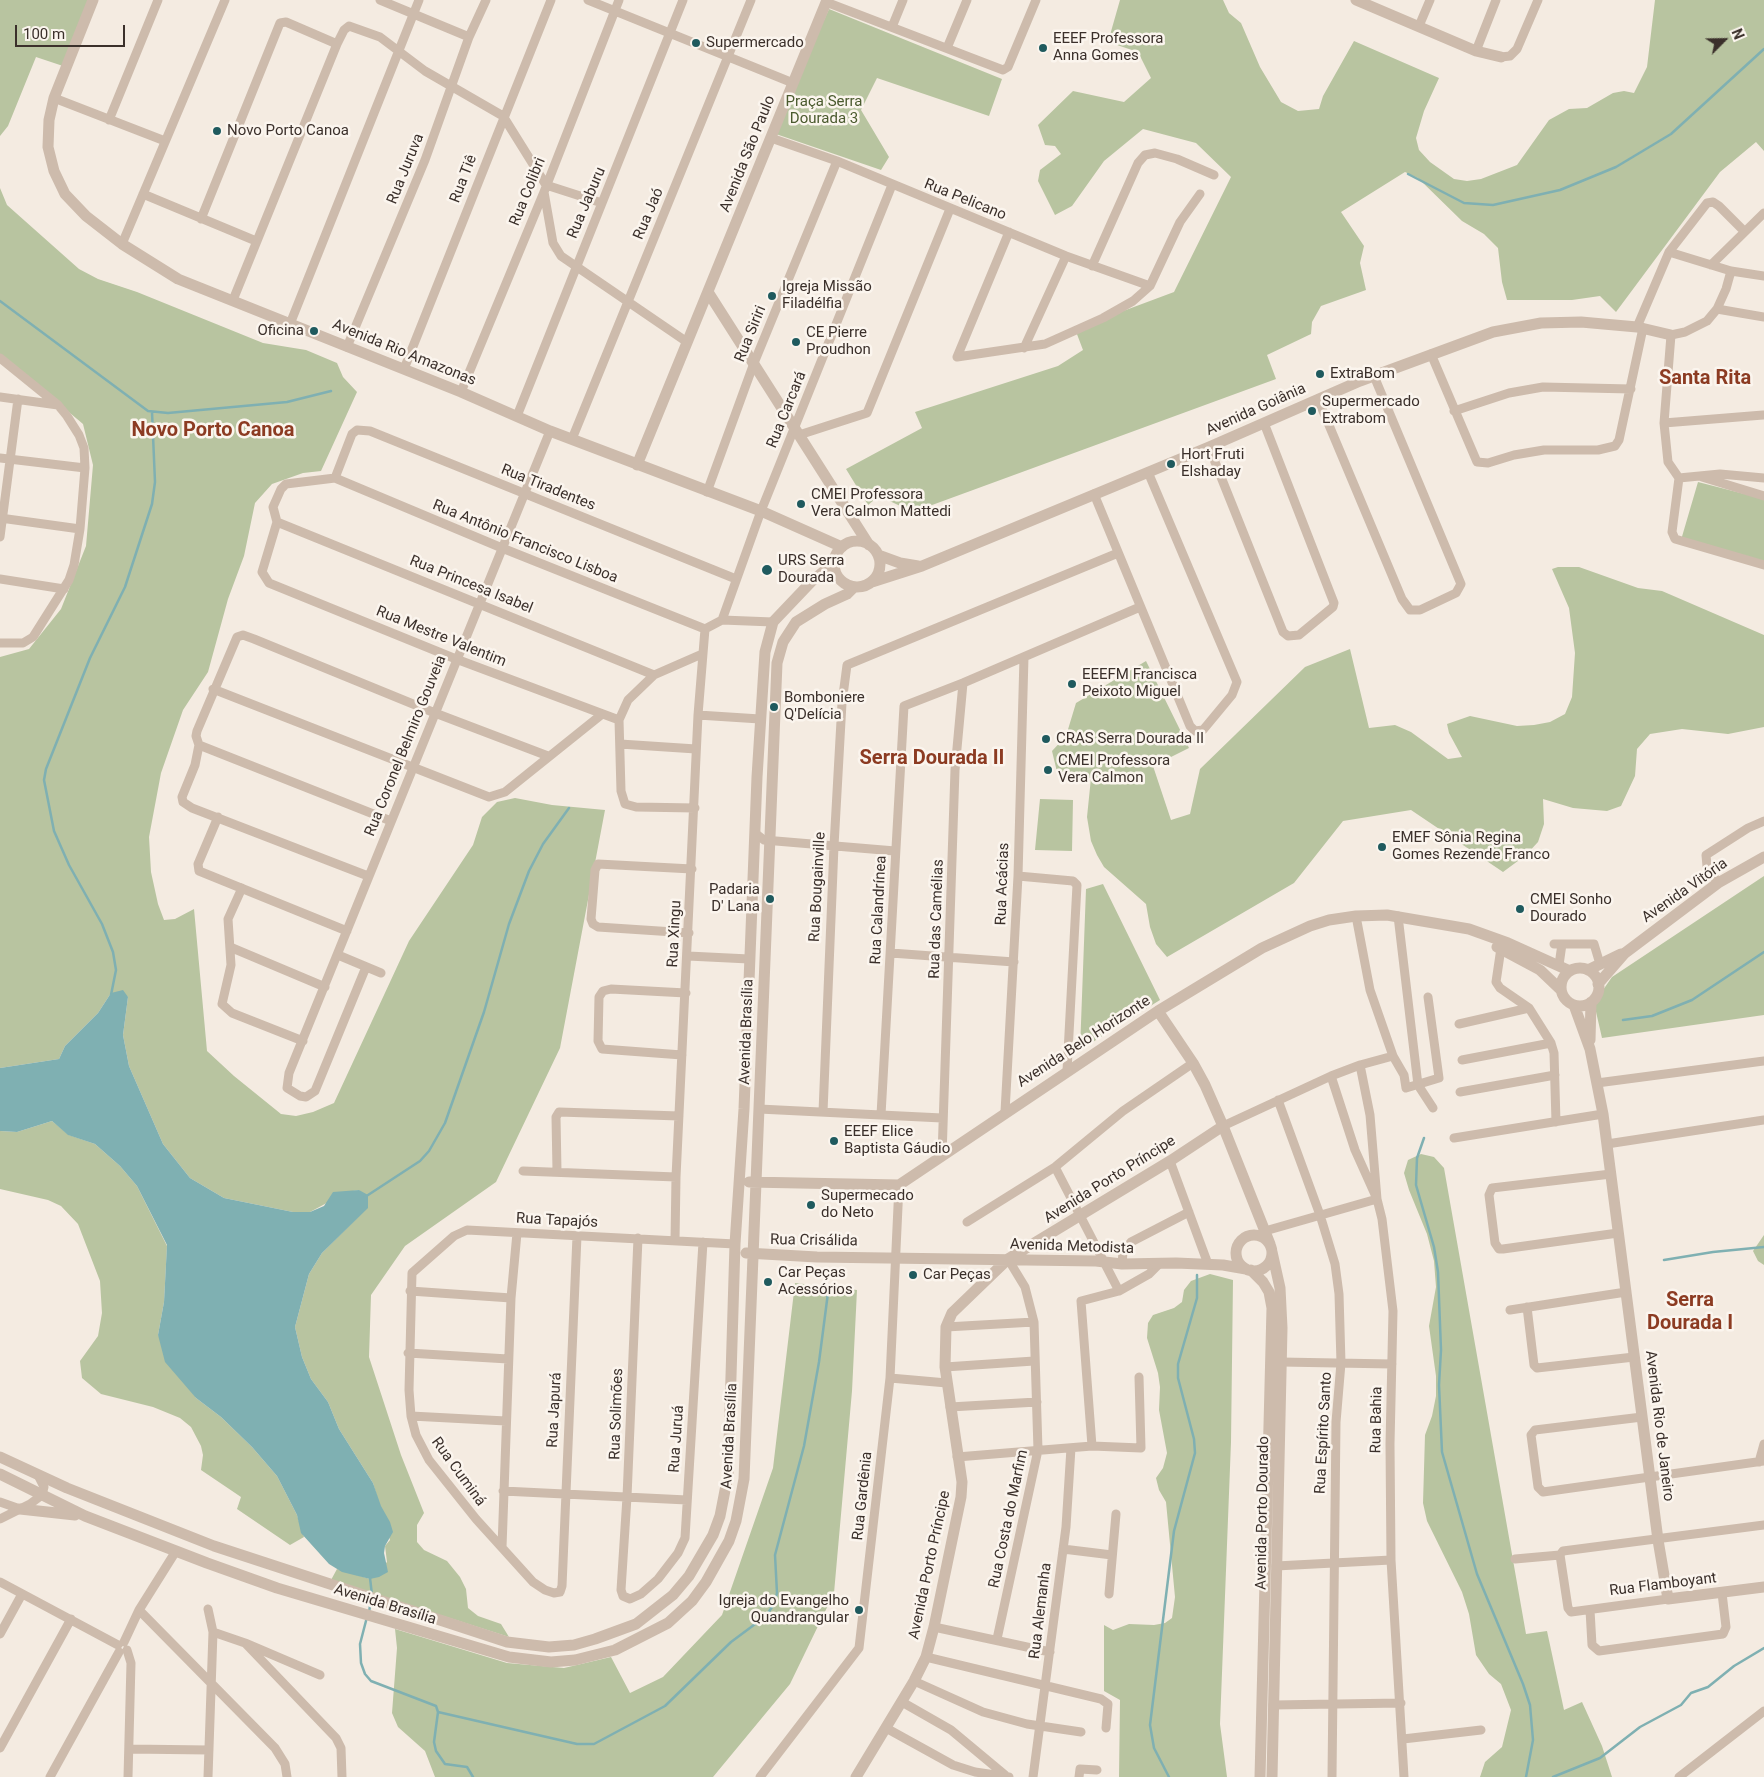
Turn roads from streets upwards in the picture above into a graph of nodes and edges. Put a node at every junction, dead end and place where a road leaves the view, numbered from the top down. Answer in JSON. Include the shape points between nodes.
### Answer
{"nodes":[{"id":1,"x":93,"y":0,"type":"edge"},
{"id":2,"x":158,"y":0,"type":"edge"},
{"id":3,"x":225,"y":0,"type":"edge"},
{"id":4,"x":380,"y":0,"type":"edge"},
{"id":5,"x":420,"y":0,"type":"edge"},
{"id":6,"x":486,"y":0,"type":"edge"},
{"id":7,"x":551,"y":0,"type":"edge"},
{"id":8,"x":588,"y":0,"type":"edge"},
{"id":9,"x":618,"y":0,"type":"edge"},
{"id":10,"x":683,"y":0,"type":"edge"},
{"id":11,"x":751,"y":0,"type":"edge"},
{"id":12,"x":903,"y":0,"type":"edge"},
{"id":13,"x":967,"y":0,"type":"edge"},
{"id":14,"x":1036,"y":0,"type":"edge"},
{"id":15,"x":1430,"y":0,"type":"edge"},
{"id":16,"x":1496,"y":0,"type":"edge"},
{"id":17,"x":1538,"y":0,"type":"edge"},
{"id":18,"x":826,"y":1,"type":"edge"},
{"id":19,"x":1360,"y":1,"type":"edge"},
{"id":20,"x":614,"y":10,"type":"junction"},
{"id":21,"x":414,"y":13,"type":"junction"},
{"id":22,"x":1419,"y":26,"type":"junction"},
{"id":23,"x":892,"y":27,"type":"junction"},
{"id":24,"x":669,"y":34,"type":"junction"},
{"id":25,"x":469,"y":37,"type":"junction"},
{"id":26,"x":336,"y":44,"type":"junction"},
{"id":27,"x":947,"y":48,"type":"junction"},
{"id":28,"x":1476,"y":51,"type":"junction"},
{"id":29,"x":398,"y":52,"type":"junction"},
{"id":30,"x":1501,"y":57,"type":"joint"},
{"id":31,"x":727,"y":58,"type":"junction"},
{"id":32,"x":793,"y":83,"type":"junction"},
{"id":33,"x":452,"y":88,"type":"junction"},
{"id":34,"x":54,"y":98,"type":"junction"},
{"id":35,"x":503,"y":116,"type":"junction"},
{"id":36,"x":109,"y":120,"type":"junction"},
{"id":37,"x":771,"y":138,"type":"junction"},
{"id":38,"x":165,"y":141,"type":"junction"},
{"id":39,"x":837,"y":161,"type":"junction"},
{"id":40,"x":1214,"y":175,"type":"dead end"},
{"id":41,"x":892,"y":185,"type":"junction"},
{"id":42,"x":545,"y":188,"type":"junction"},
{"id":43,"x":143,"y":194,"type":"junction"},
{"id":44,"x":1200,"y":194,"type":"dead end"},
{"id":45,"x":602,"y":204,"type":"junction"},
{"id":46,"x":950,"y":209,"type":"junction"},
{"id":47,"x":1764,"y":213,"type":"edge"},
{"id":48,"x":201,"y":218,"type":"junction"},
{"id":49,"x":1744,"y":231,"type":"junction"},
{"id":50,"x":1009,"y":232,"type":"junction"},
{"id":51,"x":256,"y":241,"type":"junction"},
{"id":52,"x":122,"y":244,"type":"junction"},
{"id":53,"x":1669,"y":252,"type":"junction"},
{"id":54,"x":1066,"y":256,"type":"junction"},
{"id":55,"x":1711,"y":265,"type":"junction"},
{"id":56,"x":575,"y":266,"type":"junction"},
{"id":57,"x":1092,"y":266,"type":"junction"},
{"id":58,"x":1731,"y":271,"type":"junction"},
{"id":59,"x":1764,"y":276,"type":"edge"},
{"id":60,"x":1150,"y":286,"type":"junction"},
{"id":61,"x":708,"y":292,"type":"junction"},
{"id":62,"x":233,"y":300,"type":"junction"},
{"id":63,"x":628,"y":301,"type":"junction"},
{"id":64,"x":1717,"y":310,"type":"junction"},
{"id":65,"x":1764,"y":317,"type":"edge"},
{"id":66,"x":290,"y":324,"type":"junction"},
{"id":67,"x":1640,"y":328,"type":"junction"},
{"id":68,"x":1671,"y":334,"type":"junction"},
{"id":69,"x":687,"y":342,"type":"junction"},
{"id":70,"x":347,"y":347,"type":"junction"},
{"id":71,"x":1024,"y":348,"type":"junction"},
{"id":72,"x":1431,"y":354,"type":"junction"},
{"id":73,"x":0,"y":358,"type":"edge"},
{"id":74,"x":754,"y":363,"type":"junction"},
{"id":75,"x":404,"y":370,"type":"junction"},
{"id":76,"x":1374,"y":376,"type":"junction"},
{"id":77,"x":1631,"y":389,"type":"junction"},
{"id":78,"x":461,"y":392,"type":"junction"},
{"id":79,"x":0,"y":397,"type":"edge"},
{"id":80,"x":1318,"y":399,"type":"junction"},
{"id":81,"x":18,"y":400,"type":"junction"},
{"id":82,"x":58,"y":405,"type":"junction"},
{"id":83,"x":1454,"y":411,"type":"junction"},
{"id":84,"x":1763,"y":415,"type":"dead end"},
{"id":85,"x":517,"y":416,"type":"junction"},
{"id":86,"x":1264,"y":423,"type":"junction"},
{"id":87,"x":1664,"y":423,"type":"junction"},
{"id":88,"x":550,"y":431,"type":"junction"},
{"id":89,"x":797,"y":431,"type":"junction"},
{"id":90,"x":572,"y":439,"type":"junction"},
{"id":91,"x":1209,"y":447,"type":"junction"},
{"id":92,"x":0,"y":458,"type":"edge"},
{"id":93,"x":12,"y":459,"type":"junction"},
{"id":94,"x":637,"y":465,"type":"junction"},
{"id":95,"x":85,"y":468,"type":"junction"},
{"id":96,"x":1148,"y":472,"type":"junction"},
{"id":97,"x":1694,"y":475,"type":"junction"},
{"id":98,"x":336,"y":478,"type":"junction"},
{"id":99,"x":1679,"y":478,"type":"junction"},
{"id":100,"x":1764,"y":478,"type":"edge"},
{"id":101,"x":707,"y":492,"type":"junction"},
{"id":102,"x":524,"y":493,"type":"junction"},
{"id":103,"x":1094,"y":494,"type":"junction"},
{"id":104,"x":1764,"y":496,"type":"edge"},
{"id":105,"x":761,"y":512,"type":"junction"},
{"id":106,"x":1,"y":518,"type":"edge"},
{"id":107,"x":853,"y":519,"type":"junction"},
{"id":108,"x":277,"y":522,"type":"junction"},
{"id":109,"x":80,"y":528,"type":"junction"},
{"id":110,"x":0,"y":537,"type":"edge"},
{"id":111,"x":844,"y":545,"type":"junction"},
{"id":112,"x":869,"y":545,"type":"junction"},
{"id":113,"x":502,"y":548,"type":"junction"},
{"id":114,"x":1118,"y":553,"type":"junction"},
{"id":115,"x":878,"y":555,"type":"junction"},
{"id":116,"x":834,"y":563,"type":"junction"},
{"id":117,"x":1764,"y":565,"type":"edge"},
{"id":118,"x":922,"y":566,"type":"junction"},
{"id":119,"x":0,"y":579,"type":"edge"},
{"id":120,"x":736,"y":579,"type":"junction"},
{"id":121,"x":872,"y":582,"type":"junction"},
{"id":122,"x":854,"y":588,"type":"junction"},
{"id":123,"x":64,"y":589,"type":"junction"},
{"id":124,"x":480,"y":603,"type":"junction"},
{"id":125,"x":1140,"y":608,"type":"junction"},
{"id":126,"x":722,"y":620,"type":"junction"},
{"id":127,"x":773,"y":622,"type":"junction"},
{"id":128,"x":705,"y":629,"type":"junction"},
{"id":129,"x":0,"y":643,"type":"edge"},
{"id":130,"x":702,"y":654,"type":"junction"},
{"id":131,"x":1024,"y":657,"type":"junction"},
{"id":132,"x":456,"y":659,"type":"junction"},
{"id":133,"x":654,"y":675,"type":"junction"},
{"id":134,"x":963,"y":683,"type":"junction"},
{"id":135,"x":213,"y":689,"type":"junction"},
{"id":136,"x":435,"y":713,"type":"junction"},
{"id":137,"x":602,"y":715,"type":"junction"},
{"id":138,"x":698,"y":715,"type":"junction"},
{"id":139,"x":760,"y":719,"type":"junction"},
{"id":140,"x":618,"y":720,"type":"junction"},
{"id":141,"x":620,"y":744,"type":"junction"},
{"id":142,"x":199,"y":745,"type":"junction"},
{"id":143,"x":696,"y":749,"type":"junction"},
{"id":144,"x":548,"y":756,"type":"junction"},
{"id":145,"x":413,"y":768,"type":"junction"},
{"id":146,"x":695,"y":808,"type":"junction"},
{"id":147,"x":218,"y":817,"type":"junction"},
{"id":148,"x":391,"y":821,"type":"junction"},
{"id":149,"x":1764,"y":821,"type":"edge"},
{"id":150,"x":755,"y":833,"type":"junction"},
{"id":151,"x":770,"y":841,"type":"junction"},
{"id":152,"x":834,"y":846,"type":"junction"},
{"id":153,"x":895,"y":851,"type":"junction"},
{"id":154,"x":1764,"y":857,"type":"edge"},
{"id":155,"x":692,"y":869,"type":"junction"},
{"id":156,"x":368,"y":876,"type":"junction"},
{"id":157,"x":1018,"y":876,"type":"junction"},
{"id":158,"x":1718,"y":883,"type":"junction"},
{"id":159,"x":242,"y":888,"type":"junction"},
{"id":160,"x":752,"y":908,"type":"junction"},
{"id":161,"x":1356,"y":916,"type":"junction"},
{"id":162,"x":1398,"y":916,"type":"junction"},
{"id":163,"x":767,"y":924,"type":"junction"},
{"id":164,"x":1450,"y":926,"type":"junction"},
{"id":165,"x":347,"y":931,"type":"junction"},
{"id":166,"x":689,"y":933,"type":"junction"},
{"id":167,"x":230,"y":947,"type":"junction"},
{"id":168,"x":1501,"y":948,"type":"junction"},
{"id":169,"x":891,"y":953,"type":"junction"},
{"id":170,"x":1625,"y":953,"type":"junction"},
{"id":171,"x":338,"y":955,"type":"junction"},
{"id":172,"x":688,"y":956,"type":"junction"},
{"id":173,"x":950,"y":957,"type":"junction"},
{"id":174,"x":748,"y":959,"type":"junction"},
{"id":175,"x":1014,"y":962,"type":"junction"},
{"id":176,"x":1600,"y":964,"type":"junction"},
{"id":177,"x":366,"y":966,"type":"junction"},
{"id":178,"x":1559,"y":966,"type":"junction"},
{"id":179,"x":1588,"y":970,"type":"junction"},
{"id":180,"x":1570,"y":971,"type":"junction"},
{"id":181,"x":381,"y":973,"type":"dead end"},
{"id":182,"x":1598,"y":984,"type":"junction"},
{"id":183,"x":324,"y":987,"type":"junction"},
{"id":184,"x":1561,"y":990,"type":"junction"},
{"id":185,"x":686,"y":993,"type":"junction"},
{"id":186,"x":1428,"y":997,"type":"dead end"},
{"id":187,"x":1591,"y":1002,"type":"junction"},
{"id":188,"x":1574,"y":1005,"type":"junction"},
{"id":189,"x":1529,"y":1008,"type":"junction"},
{"id":190,"x":1158,"y":1011,"type":"junction"},
{"id":191,"x":747,"y":1015,"type":"junction"},
{"id":192,"x":1459,"y":1024,"type":"dead end"},
{"id":193,"x":762,"y":1033,"type":"junction"},
{"id":194,"x":747,"y":1038,"type":"junction"},
{"id":195,"x":303,"y":1041,"type":"junction"},
{"id":196,"x":1551,"y":1042,"type":"junction"},
{"id":197,"x":1590,"y":1049,"type":"junction"},
{"id":198,"x":762,"y":1051,"type":"junction"},
{"id":199,"x":682,"y":1055,"type":"junction"},
{"id":200,"x":1394,"y":1056,"type":"junction"},
{"id":201,"x":1462,"y":1060,"type":"dead end"},
{"id":202,"x":1764,"y":1061,"type":"edge"},
{"id":203,"x":1193,"y":1063,"type":"junction"},
{"id":204,"x":1360,"y":1065,"type":"junction"},
{"id":205,"x":1067,"y":1071,"type":"junction"},
{"id":206,"x":1555,"y":1075,"type":"junction"},
{"id":207,"x":1331,"y":1076,"type":"junction"},
{"id":208,"x":1597,"y":1082,"type":"junction"},
{"id":209,"x":1418,"y":1085,"type":"junction"},
{"id":210,"x":1460,"y":1092,"type":"dead end"},
{"id":211,"x":1278,"y":1100,"type":"junction"},
{"id":212,"x":1433,"y":1108,"type":"dead end"},
{"id":213,"x":759,"y":1109,"type":"junction"},
{"id":214,"x":823,"y":1112,"type":"junction"},
{"id":215,"x":1005,"y":1112,"type":"junction"},
{"id":216,"x":1603,"y":1114,"type":"junction"},
{"id":217,"x":679,"y":1116,"type":"junction"},
{"id":218,"x":881,"y":1116,"type":"junction"},
{"id":219,"x":942,"y":1118,"type":"junction"},
{"id":220,"x":1764,"y":1120,"type":"edge"},
{"id":221,"x":1556,"y":1122,"type":"junction"},
{"id":222,"x":1224,"y":1126,"type":"junction"},
{"id":223,"x":1454,"y":1138,"type":"dead end"},
{"id":224,"x":1607,"y":1144,"type":"junction"},
{"id":225,"x":942,"y":1156,"type":"junction"},
{"id":226,"x":1170,"y":1161,"type":"junction"},
{"id":227,"x":1055,"y":1168,"type":"junction"},
{"id":228,"x":523,"y":1171,"type":"dead end"},
{"id":229,"x":556,"y":1171,"type":"junction"},
{"id":230,"x":1610,"y":1174,"type":"junction"},
{"id":231,"x":676,"y":1177,"type":"junction"},
{"id":232,"x":755,"y":1180,"type":"junction"},
{"id":233,"x":900,"y":1185,"type":"junction"},
{"id":234,"x":739,"y":1189,"type":"junction"},
{"id":235,"x":1377,"y":1199,"type":"junction"},
{"id":236,"x":1189,"y":1212,"type":"junction"},
{"id":237,"x":1320,"y":1215,"type":"junction"},
{"id":238,"x":1081,"y":1216,"type":"junction"},
{"id":239,"x":967,"y":1222,"type":"dead end"},
{"id":240,"x":1264,"y":1231,"type":"junction"},
{"id":241,"x":517,"y":1232,"type":"junction"},
{"id":242,"x":1618,"y":1233,"type":"junction"},
{"id":243,"x":577,"y":1236,"type":"junction"},
{"id":244,"x":638,"y":1238,"type":"junction"},
{"id":245,"x":676,"y":1241,"type":"junction"},
{"id":246,"x":703,"y":1242,"type":"junction"},
{"id":247,"x":735,"y":1244,"type":"junction"},
{"id":248,"x":1271,"y":1248,"type":"junction"},
{"id":249,"x":752,"y":1254,"type":"junction"},
{"id":250,"x":896,"y":1257,"type":"junction"},
{"id":251,"x":1008,"y":1259,"type":"junction"},
{"id":252,"x":1104,"y":1263,"type":"junction"},
{"id":253,"x":1122,"y":1264,"type":"junction"},
{"id":254,"x":1159,"y":1264,"type":"junction"},
{"id":255,"x":1208,"y":1264,"type":"junction"},
{"id":256,"x":1249,"y":1270,"type":"junction"},
{"id":257,"x":410,"y":1291,"type":"junction"},
{"id":258,"x":1120,"y":1291,"type":"junction"},
{"id":259,"x":1626,"y":1292,"type":"junction"},
{"id":260,"x":511,"y":1298,"type":"junction"},
{"id":261,"x":1527,"y":1307,"type":"junction"},
{"id":262,"x":1510,"y":1310,"type":"dead end"},
{"id":263,"x":1034,"y":1322,"type":"junction"},
{"id":264,"x":946,"y":1327,"type":"junction"},
{"id":265,"x":408,"y":1353,"type":"junction"},
{"id":266,"x":1634,"y":1357,"type":"junction"},
{"id":267,"x":508,"y":1359,"type":"junction"},
{"id":268,"x":1034,"y":1361,"type":"junction"},
{"id":269,"x":1282,"y":1362,"type":"junction"},
{"id":270,"x":1341,"y":1363,"type":"junction"},
{"id":271,"x":1392,"y":1364,"type":"junction"},
{"id":272,"x":945,"y":1368,"type":"junction"},
{"id":273,"x":1139,"y":1377,"type":"dead end"},
{"id":274,"x":890,"y":1378,"type":"junction"},
{"id":275,"x":946,"y":1382,"type":"junction"},
{"id":276,"x":1037,"y":1402,"type":"junction"},
{"id":277,"x":950,"y":1407,"type":"junction"},
{"id":278,"x":411,"y":1416,"type":"junction"},
{"id":279,"x":1642,"y":1417,"type":"junction"},
{"id":280,"x":506,"y":1421,"type":"junction"},
{"id":281,"x":1764,"y":1444,"type":"edge"},
{"id":282,"x":1092,"y":1446,"type":"junction"},
{"id":283,"x":1071,"y":1448,"type":"junction"},
{"id":284,"x":1038,"y":1450,"type":"junction"},
{"id":285,"x":0,"y":1457,"type":"edge"},
{"id":286,"x":957,"y":1457,"type":"junction"},
{"id":287,"x":1761,"y":1462,"type":"edge"},
{"id":288,"x":0,"y":1474,"type":"edge"},
{"id":289,"x":39,"y":1477,"type":"junction"},
{"id":290,"x":1650,"y":1478,"type":"junction"},
{"id":291,"x":503,"y":1491,"type":"junction"},
{"id":292,"x":42,"y":1495,"type":"junction"},
{"id":293,"x":565,"y":1495,"type":"junction"},
{"id":294,"x":627,"y":1497,"type":"junction"},
{"id":295,"x":687,"y":1500,"type":"junction"},
{"id":296,"x":0,"y":1502,"type":"edge"},
{"id":297,"x":20,"y":1509,"type":"junction"},
{"id":298,"x":1116,"y":1514,"type":"dead end"},
{"id":299,"x":85,"y":1516,"type":"junction"},
{"id":300,"x":0,"y":1519,"type":"edge"},
{"id":301,"x":1764,"y":1525,"type":"edge"},
{"id":302,"x":1658,"y":1540,"type":"junction"},
{"id":303,"x":502,"y":1547,"type":"junction"},
{"id":304,"x":1063,"y":1549,"type":"junction"},
{"id":305,"x":176,"y":1551,"type":"junction"},
{"id":306,"x":1112,"y":1555,"type":"junction"},
{"id":307,"x":1560,"y":1555,"type":"junction"},
{"id":308,"x":1515,"y":1559,"type":"dead end"},
{"id":309,"x":1391,"y":1560,"type":"junction"},
{"id":310,"x":1334,"y":1563,"type":"junction"},
{"id":311,"x":1276,"y":1566,"type":"junction"},
{"id":312,"x":0,"y":1582,"type":"edge"},
{"id":313,"x":562,"y":1586,"type":"joint"},
{"id":314,"x":1764,"y":1587,"type":"edge"},
{"id":315,"x":620,"y":1590,"type":"joint"},
{"id":316,"x":1722,"y":1593,"type":"junction"},
{"id":317,"x":22,"y":1594,"type":"junction"},
{"id":318,"x":1108,"y":1594,"type":"dead end"},
{"id":319,"x":1668,"y":1599,"type":"junction"},
{"id":320,"x":208,"y":1609,"type":"dead end"},
{"id":321,"x":139,"y":1610,"type":"junction"},
{"id":322,"x":1590,"y":1610,"type":"junction"},
{"id":323,"x":71,"y":1619,"type":"junction"},
{"id":324,"x":934,"y":1627,"type":"junction"},
{"id":325,"x":213,"y":1632,"type":"junction"},
{"id":326,"x":0,"y":1634,"type":"edge"},
{"id":327,"x":997,"y":1639,"type":"junction"},
{"id":328,"x":245,"y":1642,"type":"junction"},
{"id":329,"x":122,"y":1647,"type":"junction"},
{"id":330,"x":1050,"y":1652,"type":"junction"},
{"id":331,"x":926,"y":1657,"type":"junction"},
{"id":332,"x":320,"y":1675,"type":"dead end"},
{"id":333,"x":914,"y":1681,"type":"junction"},
{"id":334,"x":211,"y":1682,"type":"junction"},
{"id":335,"x":1045,"y":1686,"type":"junction"},
{"id":336,"x":902,"y":1702,"type":"junction"},
{"id":337,"x":1401,"y":1703,"type":"junction"},
{"id":338,"x":1273,"y":1704,"type":"junction"},
{"id":339,"x":1335,"y":1704,"type":"junction"},
{"id":340,"x":1764,"y":1711,"type":"edge"},
{"id":341,"x":1040,"y":1727,"type":"junction"},
{"id":342,"x":886,"y":1728,"type":"junction"},
{"id":343,"x":1106,"y":1728,"type":"dead end"},
{"id":344,"x":1481,"y":1730,"type":"dead end"},
{"id":345,"x":1081,"y":1732,"type":"dead end"},
{"id":346,"x":1403,"y":1739,"type":"junction"},
{"id":347,"x":0,"y":1748,"type":"edge"},
{"id":348,"x":129,"y":1749,"type":"junction"},
{"id":349,"x":209,"y":1750,"type":"junction"},
{"id":350,"x":1097,"y":1770,"type":"dead end"},
{"id":351,"x":50,"y":1777,"type":"edge"},
{"id":352,"x":128,"y":1777,"type":"edge"},
{"id":353,"x":208,"y":1777,"type":"edge"},
{"id":354,"x":287,"y":1777,"type":"edge"},
{"id":355,"x":342,"y":1777,"type":"edge"},
{"id":356,"x":760,"y":1777,"type":"edge"},
{"id":357,"x":856,"y":1777,"type":"edge"},
{"id":358,"x":1008,"y":1777,"type":"edge"},
{"id":359,"x":1033,"y":1777,"type":"edge"},
{"id":360,"x":1079,"y":1777,"type":"edge"},
{"id":361,"x":1260,"y":1777,"type":"edge"},
{"id":362,"x":1272,"y":1777,"type":"edge"},
{"id":363,"x":1332,"y":1777,"type":"edge"},
{"id":364,"x":1404,"y":1777,"type":"edge"},
{"id":365,"x":1679,"y":1777,"type":"edge"}],
"edges":[{"from":1,"to":34,"type":"street","name":"Avenida Rio Amazonas"},
{"from":2,"to":36,"type":"street"},
{"from":3,"to":38,"type":"street"},
{"from":4,"to":21,"type":"street"},
{"from":5,"to":21,"type":"street"},
{"from":6,"to":25,"type":"street","name":"Rua Juruva"},
{"from":7,"to":35,"type":"street","name":"Rua Tiê"},
{"from":8,"to":20,"type":"street"},
{"from":9,"to":20,"type":"street","name":"Rua Colibri"},
{"from":10,"to":24,"type":"street","name":"Rua Jaburu"},
{"from":11,"to":31,"type":"street","name":"Rua Jaó"},
{"from":12,"to":23,"type":"street"},
{"from":13,"to":27,"type":"street"},
{"from":14,"to":27,"type":"street","via":[[1008,67],[1001,70]]},
{"from":15,"to":22,"type":"street"},
{"from":16,"to":28,"type":"street"},
{"from":17,"to":30,"type":"street","via":[[1518,49],[1510,56]]},
{"from":18,"to":23,"type":"street"},
{"from":18,"to":32,"type":"street","name":"Avenida São Paulo"},
{"from":19,"to":22,"type":"street"},
{"from":20,"to":24,"type":"street"},
{"from":20,"to":42,"type":"street","name":"Rua Colibri"},
{"from":21,"to":25,"type":"street"},
{"from":21,"to":29,"type":"street"},
{"from":22,"to":28,"type":"street"},
{"from":23,"to":27,"type":"street"},
{"from":24,"to":31,"type":"street"},
{"from":24,"to":45,"type":"street","name":"Rua Jaburu"},
{"from":25,"to":33,"type":"street","name":"Rua Juruva"},
{"from":26,"to":29,"type":"street","via":[[347,26],[353,26],[380,38]]},
{"from":26,"to":48,"type":"street","via":[[284,21],[280,23]]},
{"from":26,"to":51,"type":"street"},
{"from":28,"to":30,"type":"street"},
{"from":29,"to":33,"type":"street"},
{"from":29,"to":66,"type":"street"},
{"from":31,"to":32,"type":"street"},
{"from":31,"to":63,"type":"street","name":"Rua Jaó"},
{"from":32,"to":37,"type":"street","name":"Avenida São Paulo"},
{"from":33,"to":35,"type":"street"},
{"from":33,"to":70,"type":"street","name":"Rua Juruva"},
{"from":34,"to":36,"type":"street"},
{"from":34,"to":52,"type":"street","name":"Avenida Rio Amazonas","via":[[48,135],[50,160],[59,182],[75,205]]},
{"from":35,"to":42,"type":"street"},
{"from":35,"to":75,"type":"street","name":"Rua Tiê"},
{"from":36,"to":38,"type":"street"},
{"from":37,"to":39,"type":"street","name":"Rua Pelicano"},
{"from":37,"to":61,"type":"street","name":"Avenida São Paulo"},
{"from":38,"to":43,"type":"street"},
{"from":39,"to":41,"type":"street","name":"Rua Pelicano"},
{"from":39,"to":74,"type":"street","name":"Rua Siriri"},
{"from":40,"to":57,"type":"street","via":[[1195,165],[1162,155],[1145,155]]},
{"from":41,"to":46,"type":"street","name":"Rua Pelicano"},
{"from":41,"to":89,"type":"street","name":"Rua Carcará"},
{"from":42,"to":45,"type":"street"},
{"from":42,"to":56,"type":"street","via":[[554,246],[560,256]]},
{"from":42,"to":78,"type":"street","name":"Rua Colibri"},
{"from":43,"to":48,"type":"street"},
{"from":43,"to":52,"type":"street"},
{"from":44,"to":60,"type":"street","via":[[1180,222]]},
{"from":45,"to":56,"type":"street","name":"Rua Jaburu"},
{"from":46,"to":50,"type":"street","name":"Rua Pelicano"},
{"from":46,"to":89,"type":"street","via":[[867,413]]},
{"from":47,"to":49,"type":"street"},
{"from":48,"to":51,"type":"street"},
{"from":49,"to":53,"type":"street","via":[[1719,206],[1707,203]]},
{"from":49,"to":55,"type":"street"},
{"from":50,"to":54,"type":"street","name":"Rua Pelicano"},
{"from":50,"to":71,"type":"street","via":[[956,357]]},
{"from":51,"to":62,"type":"street"},
{"from":52,"to":62,"type":"street","name":"Avenida Rio Amazonas","via":[[163,272]]},
{"from":53,"to":55,"type":"street"},
{"from":53,"to":67,"type":"street"},
{"from":54,"to":57,"type":"street","name":"Rua Pelicano"},
{"from":54,"to":71,"type":"street"},
{"from":55,"to":58,"type":"street"},
{"from":56,"to":63,"type":"street"},
{"from":56,"to":85,"type":"street","name":"Rua Jaburu"},
{"from":57,"to":60,"type":"street","name":"Rua Pelicano"},
{"from":58,"to":59,"type":"street"},
{"from":58,"to":64,"type":"street"},
{"from":60,"to":71,"type":"street","via":[[1133,301],[1103,318],[1045,344]]},
{"from":61,"to":69,"type":"street","name":"Avenida São Paulo"},
{"from":61,"to":74,"type":"street"},
{"from":62,"to":66,"type":"street","name":"Avenida Rio Amazonas"},
{"from":63,"to":69,"type":"street"},
{"from":63,"to":90,"type":"street","name":"Rua Jaó"},
{"from":64,"to":65,"type":"street"},
{"from":64,"to":68,"type":"street","via":[[1707,321],[1684,332]]},
{"from":66,"to":70,"type":"street","name":"Avenida Rio Amazonas"},
{"from":67,"to":68,"type":"street","name":"Avenida Goiânia"},
{"from":67,"to":72,"type":"street","name":"Avenida Goiânia","via":[[1581,322],[1541,323],[1493,332]]},
{"from":67,"to":77,"type":"street"},
{"from":68,"to":87,"type":"street"},
{"from":69,"to":94,"type":"street","name":"Avenida São Paulo"},
{"from":70,"to":75,"type":"street","name":"Avenida Rio Amazonas"},
{"from":72,"to":76,"type":"street","name":"Avenida Goiânia"},
{"from":72,"to":83,"type":"street"},
{"from":73,"to":82,"type":"street"},
{"from":74,"to":89,"type":"street"},
{"from":74,"to":101,"type":"street","name":"Rua Siriri"},
{"from":75,"to":78,"type":"street","name":"Avenida Rio Amazonas"},
{"from":76,"to":80,"type":"street","name":"Avenida Goiânia"},
{"from":76,"to":80,"type":"street","via":[[1461,584],[1456,593],[1420,610],[1410,610],[1402,599]]},
{"from":77,"to":83,"type":"street","via":[[1543,387],[1509,393]]},
{"from":77,"to":83,"type":"street","via":[[1619,440],[1614,446],[1598,450],[1544,450],[1488,463],[1477,462]]},
{"from":78,"to":85,"type":"street","name":"Avenida Rio Amazonas"},
{"from":79,"to":81,"type":"street"},
{"from":80,"to":86,"type":"street","name":"Avenida Goiânia"},
{"from":81,"to":82,"type":"street"},
{"from":81,"to":93,"type":"street"},
{"from":82,"to":95,"type":"street","via":[[79,435],[84,448]]},
{"from":84,"to":87,"type":"street"},
{"from":85,"to":88,"type":"street","name":"Avenida Rio Amazonas"},
{"from":86,"to":91,"type":"street","name":"Avenida Goiânia"},
{"from":86,"to":91,"type":"street","via":[[1334,603],[1299,635],[1288,636],[1283,632]]},
{"from":87,"to":99,"type":"street","via":[[1668,462]]},
{"from":88,"to":90,"type":"street","name":"Avenida Rio Amazonas"},
{"from":88,"to":102,"type":"street","name":"Rua Coronel Belmiro Gouveia"},
{"from":89,"to":105,"type":"street","name":"Rua Carcará"},
{"from":89,"to":107,"type":"street"},
{"from":90,"to":94,"type":"street","name":"Avenida Rio Amazonas"},
{"from":91,"to":96,"type":"street","name":"Avenida Goiânia"},
{"from":92,"to":93,"type":"street"},
{"from":93,"to":95,"type":"street"},
{"from":93,"to":106,"type":"street"},
{"from":94,"to":101,"type":"street","name":"Avenida Rio Amazonas"},
{"from":95,"to":109,"type":"street"},
{"from":96,"to":103,"type":"street","name":"Avenida Goiânia"},
{"from":96,"to":125,"type":"street","via":[[1237,679],[1236,690],[1206,728],[1198,732],[1193,730]]},
{"from":97,"to":99,"type":"street"},
{"from":97,"to":100,"type":"street"},
{"from":97,"to":104,"type":"street"},
{"from":98,"to":102,"type":"street","name":"Rua Tiradentes","via":[[351,437],[357,430],[370,431]]},
{"from":98,"to":108,"type":"street","via":[[283,486],[273,507]]},
{"from":98,"to":113,"type":"street","name":"Rua Antônio Francisco Lisboa"},
{"from":99,"to":117,"type":"street","via":[[1672,527],[1675,539]]},
{"from":101,"to":105,"type":"street","name":"Avenida Rio Amazonas"},
{"from":102,"to":113,"type":"street","name":"Rua Coronel Belmiro Gouveia"},
{"from":102,"to":120,"type":"street","name":"Rua Tiradentes"},
{"from":103,"to":114,"type":"street"},
{"from":103,"to":118,"type":"street","name":"Avenida Goiânia"},
{"from":105,"to":111,"type":"street","name":"Avenida Rio Amazonas"},
{"from":105,"to":120,"type":"street","name":"Rua Carcará"},
{"from":106,"to":109,"type":"street"},
{"from":106,"to":110,"type":"street"},
{"from":107,"to":111,"type":"street","via":[[852,530]]},
{"from":107,"to":112,"type":"street"},
{"from":108,"to":124,"type":"street","name":"Rua Princesa Isabel"},
{"from":108,"to":132,"type":"street","name":"Rua Mestre Valentim","via":[[263,570],[269,583]]},
{"from":109,"to":123,"type":"street","via":[[74,565]]},
{"from":111,"to":112,"type":"street","via":[[857,541]]},
{"from":111,"to":116,"type":"street"},
{"from":112,"to":115,"type":"street"},
{"from":113,"to":124,"type":"street","name":"Rua Coronel Belmiro Gouveia"},
{"from":113,"to":128,"type":"street","name":"Rua Antônio Francisco Lisboa"},
{"from":114,"to":125,"type":"street"},
{"from":114,"to":152,"type":"street","name":"Rua Bougainville","via":[[847,665]]},
{"from":115,"to":118,"type":"street"},
{"from":115,"to":121,"type":"street","via":[[879,570]]},
{"from":116,"to":122,"type":"street","via":[[841,582]]},
{"from":116,"to":127,"type":"street","name":"Avenida Brasília"},
{"from":118,"to":121,"type":"street","name":"Avenida Goiânia"},
{"from":119,"to":123,"type":"street"},
{"from":120,"to":126,"type":"street","name":"Rua Carcará"},
{"from":121,"to":122,"type":"street"},
{"from":122,"to":151,"type":"street","name":"Avenida Brasília","via":[[796,622],[783,642],[777,663]]},
{"from":123,"to":129,"type":"street","via":[[33,637],[23,643]]},
{"from":124,"to":132,"type":"street","name":"Rua Coronel Belmiro Gouveia"},
{"from":124,"to":133,"type":"street","name":"Rua Princesa Isabel"},
{"from":125,"to":131,"type":"street"},
{"from":126,"to":127,"type":"street"},
{"from":126,"to":128,"type":"street"},
{"from":127,"to":139,"type":"street","name":"Avenida Brasília","via":[[765,652]]},
{"from":128,"to":130,"type":"street","name":"Rua Xingu"},
{"from":130,"to":133,"type":"street"},
{"from":130,"to":138,"type":"street","name":"Rua Xingu"},
{"from":131,"to":134,"type":"street"},
{"from":131,"to":157,"type":"street","name":"Rua Acácias"},
{"from":132,"to":136,"type":"street","name":"Rua Coronel Belmiro Gouveia"},
{"from":132,"to":137,"type":"street","name":"Rua Mestre Valentim"},
{"from":133,"to":140,"type":"street","via":[[628,700]]},
{"from":134,"to":153,"type":"street","name":"Rua Calandrínea","via":[[904,706]]},
{"from":134,"to":173,"type":"street","name":"Rua das Camélias","via":[[956,770]]},
{"from":135,"to":136,"type":"street","via":[[232,643],[240,635]]},
{"from":135,"to":142,"type":"street","via":[[196,734]]},
{"from":135,"to":145,"type":"street"},
{"from":136,"to":144,"type":"street"},
{"from":136,"to":145,"type":"street","name":"Rua Coronel Belmiro Gouveia"},
{"from":137,"to":140,"type":"street","name":"Rua Mestre Valentim"},
{"from":137,"to":144,"type":"street"},
{"from":138,"to":139,"type":"street"},
{"from":138,"to":143,"type":"street","name":"Rua Xingu"},
{"from":139,"to":150,"type":"street","name":"Avenida Brasília"},
{"from":140,"to":141,"type":"street"},
{"from":141,"to":143,"type":"street"},
{"from":141,"to":146,"type":"street","via":[[621,791],[625,804]]},
{"from":142,"to":147,"type":"street","via":[[182,800]]},
{"from":142,"to":148,"type":"street"},
{"from":143,"to":146,"type":"street","name":"Rua Xingu"},
{"from":144,"to":145,"type":"street","via":[[494,797],[485,797]]},
{"from":145,"to":148,"type":"street","name":"Rua Coronel Belmiro Gouveia"},
{"from":146,"to":155,"type":"street","name":"Rua Xingu"},
{"from":147,"to":156,"type":"street"},
{"from":147,"to":159,"type":"street","via":[[198,869]]},
{"from":148,"to":156,"type":"street","name":"Rua Coronel Belmiro Gouveia"},
{"from":149,"to":158,"type":"street","via":[[1706,855],[1707,866]]},
{"from":150,"to":151,"type":"street"},
{"from":150,"to":160,"type":"street","name":"Avenida Brasília"},
{"from":151,"to":152,"type":"street"},
{"from":151,"to":163,"type":"street","name":"Avenida Brasília"},
{"from":152,"to":153,"type":"street"},
{"from":152,"to":214,"type":"street","name":"Rua Bougainville"},
{"from":153,"to":169,"type":"street","name":"Rua Calandrínea"},
{"from":154,"to":158,"type":"street","name":"Avenida Vitória"},
{"from":155,"to":166,"type":"street","name":"Rua Xingu"},
{"from":155,"to":166,"type":"street","via":[[601,863],[596,867],[591,919],[598,927]]},
{"from":156,"to":165,"type":"street","name":"Rua Coronel Belmiro Gouveia"},
{"from":157,"to":175,"type":"street","name":"Rua Acácias"},
{"from":157,"to":205,"type":"street","via":[[1074,881],[1078,890]]},
{"from":158,"to":170,"type":"street","name":"Avenida Vitória"},
{"from":159,"to":165,"type":"street"},
{"from":159,"to":167,"type":"street","via":[[228,919]]},
{"from":160,"to":163,"type":"street","via":[[763,914]]},
{"from":160,"to":174,"type":"street","name":"Avenida Brasília"},
{"from":161,"to":162,"type":"street","name":"Avenida Belo Horizonte"},
{"from":161,"to":190,"type":"street","name":"Avenida Belo Horizonte","via":[[1322,922],[1284,937]]},
{"from":161,"to":200,"type":"street","via":[[1370,990]]},
{"from":162,"to":164,"type":"street","name":"Avenida Belo Horizonte"},
{"from":162,"to":209,"type":"street"},
{"from":163,"to":193,"type":"street","name":"Avenida Brasília"},
{"from":164,"to":168,"type":"street","name":"Avenida Belo Horizonte"},
{"from":164,"to":178,"type":"street","name":"Avenida Belo Horizonte","via":[[1484,934]]},
{"from":165,"to":171,"type":"street","name":"Rua Coronel Belmiro Gouveia"},
{"from":166,"to":172,"type":"street","name":"Rua Xingu"},
{"from":167,"to":183,"type":"street"},
{"from":167,"to":195,"type":"street","via":[[230,970],[222,1001],[224,1008]]},
{"from":168,"to":184,"type":"street","name":"Avenida Belo Horizonte","via":[[1540,970]]},
{"from":168,"to":189,"type":"street","via":[[1496,982]]},
{"from":169,"to":173,"type":"street"},
{"from":169,"to":218,"type":"street","name":"Rua Calandrínea"},
{"from":170,"to":176,"type":"street","name":"Avenida Vitória"},
{"from":170,"to":182,"type":"street","name":"Avenida Vitória"},
{"from":171,"to":177,"type":"street"},
{"from":171,"to":183,"type":"street","name":"Rua Coronel Belmiro Gouveia"},
{"from":172,"to":174,"type":"street"},
{"from":172,"to":185,"type":"street","name":"Rua Xingu"},
{"from":173,"to":175,"type":"street"},
{"from":173,"to":219,"type":"street","name":"Rua das Camélias"},
{"from":174,"to":191,"type":"street","name":"Avenida Brasília"},
{"from":175,"to":215,"type":"street","name":"Rua Acácias"},
{"from":176,"to":178,"type":"street","via":[[1594,944],[1558,944]]},
{"from":176,"to":179,"type":"street","name":"Avenida Vitória"},
{"from":177,"to":181,"type":"street"},
{"from":177,"to":195,"type":"street","name":"Rua Coronel Belmiro Gouveia","via":[[315,1091],[303,1097],[287,1088],[289,1073]]},
{"from":178,"to":180,"type":"street","name":"Avenida Belo Horizonte"},
{"from":179,"to":180,"type":"street"},
{"from":179,"to":182,"type":"street"},
{"from":180,"to":184,"type":"street","via":[[1563,979]]},
{"from":182,"to":187,"type":"street","via":[[1597,994]]},
{"from":183,"to":195,"type":"street","name":"Rua Coronel Belmiro Gouveia"},
{"from":184,"to":188,"type":"street"},
{"from":185,"to":199,"type":"street","name":"Rua Xingu"},
{"from":185,"to":199,"type":"street","via":[[611,988],[602,991],[599,997],[598,1041],[604,1050]]},
{"from":186,"to":209,"type":"street","via":[[1439,1078]]},
{"from":187,"to":188,"type":"street"},
{"from":187,"to":197,"type":"street","name":"Avenida Rio de Janeiro"},
{"from":188,"to":197,"type":"street","name":"Avenida Rio de Janeiro"},
{"from":189,"to":192,"type":"street"},
{"from":189,"to":196,"type":"street"},
{"from":190,"to":203,"type":"street","name":"Avenida Porto Dourado"},
{"from":190,"to":205,"type":"street","name":"Avenida Belo Horizonte"},
{"from":191,"to":193,"type":"street","via":[[753,1030]]},
{"from":191,"to":194,"type":"street","name":"Avenida Brasília"},
{"from":193,"to":198,"type":"street","name":"Avenida Brasília"},
{"from":194,"to":198,"type":"street","via":[[755,1039]]},
{"from":194,"to":234,"type":"street","name":"Avenida Brasília"},
{"from":196,"to":201,"type":"street"},
{"from":196,"to":206,"type":"street"},
{"from":197,"to":208,"type":"street","name":"Avenida Rio de Janeiro"},
{"from":198,"to":213,"type":"street","name":"Avenida Brasília"},
{"from":199,"to":217,"type":"street","name":"Rua Xingu"},
{"from":200,"to":204,"type":"street"},
{"from":200,"to":209,"type":"street","via":[[1404,1075],[1406,1088]]},
{"from":202,"to":208,"type":"street"},
{"from":203,"to":222,"type":"street","name":"Avenida Porto Dourado"},
{"from":203,"to":227,"type":"street","via":[[1123,1111]]},
{"from":204,"to":207,"type":"street"},
{"from":204,"to":235,"type":"street","name":"Rua Bahia","via":[[1370,1116]]},
{"from":205,"to":215,"type":"street","name":"Avenida Belo Horizonte"},
{"from":206,"to":210,"type":"street"},
{"from":206,"to":221,"type":"street"},
{"from":207,"to":211,"type":"street"},
{"from":207,"to":235,"type":"street","via":[[1355,1150]]},
{"from":208,"to":216,"type":"street","name":"Avenida Rio de Janeiro"},
{"from":209,"to":212,"type":"street"},
{"from":211,"to":222,"type":"street"},
{"from":211,"to":237,"type":"street","name":"Rua Espírito Santo"},
{"from":213,"to":214,"type":"street"},
{"from":213,"to":232,"type":"street","name":"Avenida Brasília"},
{"from":214,"to":218,"type":"street"},
{"from":215,"to":225,"type":"street","name":"Avenida Belo Horizonte"},
{"from":216,"to":221,"type":"street"},
{"from":216,"to":224,"type":"street","name":"Avenida Rio de Janeiro"},
{"from":217,"to":229,"type":"street","via":[[559,1112],[556,1116]]},
{"from":217,"to":231,"type":"street","name":"Rua Xingu"},
{"from":218,"to":219,"type":"street"},
{"from":219,"to":225,"type":"street","name":"Rua das Camélias"},
{"from":220,"to":224,"type":"street"},
{"from":221,"to":223,"type":"street"},
{"from":222,"to":226,"type":"street","name":"Avenida Porto Príncipe"},
{"from":222,"to":240,"type":"street","name":"Avenida Porto Dourado"},
{"from":224,"to":230,"type":"street","name":"Avenida Rio de Janeiro"},
{"from":225,"to":233,"type":"street","name":"Avenida Belo Horizonte"},
{"from":226,"to":236,"type":"street"},
{"from":226,"to":238,"type":"street","name":"Avenida Porto Príncipe"},
{"from":227,"to":238,"type":"street"},
{"from":227,"to":239,"type":"street"},
{"from":228,"to":229,"type":"street"},
{"from":229,"to":231,"type":"street"},
{"from":230,"to":242,"type":"street","name":"Avenida Rio de Janeiro"},
{"from":230,"to":242,"type":"street","via":[[1496,1187],[1489,1194],[1495,1243],[1499,1248]]},
{"from":231,"to":245,"type":"street","name":"Rua Xingu"},
{"from":232,"to":233,"type":"street"},
{"from":232,"to":234,"type":"street"},
{"from":232,"to":249,"type":"street","name":"Avenida Brasília"},
{"from":233,"to":250,"type":"street","name":"Rua Gardênia"},
{"from":234,"to":247,"type":"street","name":"Avenida Brasília"},
{"from":235,"to":237,"type":"street"},
{"from":235,"to":271,"type":"street","name":"Rua Bahia","via":[[1393,1311]]},
{"from":236,"to":253,"type":"street","via":[[1131,1242],[1123,1252]]},
{"from":236,"to":255,"type":"street"},
{"from":237,"to":240,"type":"street"},
{"from":237,"to":270,"type":"street","name":"Rua Espírito Santo","via":[[1335,1264]]},
{"from":238,"to":251,"type":"street","name":"Avenida Porto Príncipe"},
{"from":238,"to":252,"type":"street"},
{"from":240,"to":248,"type":"street","name":"Avenida Porto Dourado"},
{"from":241,"to":243,"type":"street","name":"Rua Tapajós"},
{"from":241,"to":257,"type":"street","name":"Rua Tapajós","via":[[467,1230],[458,1233],[413,1271]]},
{"from":241,"to":260,"type":"street"},
{"from":242,"to":259,"type":"street","name":"Avenida Rio de Janeiro"},
{"from":243,"to":244,"type":"street","name":"Rua Tapajós"},
{"from":243,"to":293,"type":"street","name":"Rua Japurá"},
{"from":244,"to":245,"type":"street","name":"Rua Tapajós"},
{"from":244,"to":294,"type":"street","name":"Rua Solimões"},
{"from":245,"to":246,"type":"street","name":"Rua Tapajós"},
{"from":246,"to":247,"type":"street","name":"Rua Tapajós"},
{"from":246,"to":295,"type":"street","name":"Rua Juruá"},
{"from":247,"to":249,"type":"street","name":"Rua Crisálida"},
{"from":247,"to":289,"type":"street","name":"Avenida Brasília","via":[[730,1423],[725,1497],[720,1516],[702,1555],[673,1595],[655,1611],[618,1632],[574,1645],[549,1647],[507,1642],[214,1546]]},
{"from":248,"to":256,"type":"street","via":[[1270,1261],[1264,1268]]},
{"from":248,"to":256,"type":"street","via":[[1257,1235],[1240,1241],[1236,1254],[1239,1263]]},
{"from":248,"to":269,"type":"street","name":"Avenida Porto Dourado","via":[[1280,1288]]},
{"from":249,"to":250,"type":"street","name":"Rua Crisálida"},
{"from":249,"to":305,"type":"street","name":"Avenida Brasília","via":[[741,1498],[731,1534],[706,1582],[681,1612],[649,1635],[615,1650],[575,1660],[551,1662],[500,1655],[277,1588]]},
{"from":250,"to":251,"type":"street","name":"Avenida Metodista"},
{"from":250,"to":274,"type":"street","name":"Rua Gardênia"},
{"from":251,"to":252,"type":"street","name":"Avenida Metodista"},
{"from":251,"to":263,"type":"street","name":"Rua Costa do Marfim","via":[[1025,1287]]},
{"from":251,"to":264,"type":"street","name":"Avenida Porto Príncipe","via":[[952,1314]]},
{"from":252,"to":253,"type":"street","name":"Avenida Metodista"},
{"from":252,"to":258,"type":"street"},
{"from":253,"to":254,"type":"street","name":"Avenida Metodista"},
{"from":254,"to":255,"type":"street","name":"Avenida Metodista"},
{"from":254,"to":258,"type":"street","via":[[1149,1274]]},
{"from":255,"to":256,"type":"street","name":"Avenida Metodista"},
{"from":256,"to":361,"type":"street","name":"Avenida Porto Dourado","via":[[1263,1282],[1272,1308]]},
{"from":257,"to":260,"type":"street"},
{"from":257,"to":265,"type":"street","name":"Rua Cuminá"},
{"from":258,"to":282,"type":"street","via":[[1081,1301]]},
{"from":259,"to":261,"type":"street"},
{"from":259,"to":266,"type":"street","name":"Avenida Rio de Janeiro"},
{"from":260,"to":267,"type":"street"},
{"from":261,"to":262,"type":"street"},
{"from":261,"to":266,"type":"street","via":[[1537,1368]]},
{"from":263,"to":264,"type":"street"},
{"from":263,"to":268,"type":"street","name":"Rua Costa do Marfim"},
{"from":264,"to":272,"type":"street","name":"Avenida Porto Príncipe"},
{"from":265,"to":267,"type":"street"},
{"from":265,"to":278,"type":"street","name":"Rua Cuminá"},
{"from":266,"to":279,"type":"street","name":"Avenida Rio de Janeiro"},
{"from":267,"to":280,"type":"street"},
{"from":268,"to":272,"type":"street"},
{"from":268,"to":276,"type":"street","name":"Rua Costa do Marfim"},
{"from":269,"to":270,"type":"street"},
{"from":269,"to":311,"type":"street","name":"Avenida Porto Dourado"},
{"from":270,"to":271,"type":"street"},
{"from":270,"to":310,"type":"street","name":"Rua Espírito Santo","via":[[1336,1422]]},
{"from":271,"to":309,"type":"street","name":"Rua Bahia"},
{"from":272,"to":275,"type":"street","name":"Avenida Porto Príncipe"},
{"from":273,"to":282,"type":"street","via":[[1141,1448]]},
{"from":274,"to":275,"type":"street"},
{"from":274,"to":356,"type":"street","name":"Rua Gardênia","via":[[859,1648]]},
{"from":275,"to":277,"type":"street","name":"Avenida Porto Príncipe"},
{"from":276,"to":277,"type":"street"},
{"from":276,"to":284,"type":"street","name":"Rua Costa do Marfim"},
{"from":277,"to":286,"type":"street","name":"Avenida Porto Príncipe"},
{"from":278,"to":280,"type":"street"},
{"from":278,"to":303,"type":"street","name":"Rua Cuminá","via":[[416,1435],[429,1460],[476,1520]]},
{"from":279,"to":290,"type":"street","name":"Avenida Rio de Janeiro"},
{"from":279,"to":290,"type":"street","via":[[1535,1430],[1531,1435],[1538,1487],[1543,1492]]},
{"from":280,"to":291,"type":"street"},
{"from":281,"to":287,"type":"street"},
{"from":282,"to":283,"type":"street"},
{"from":283,"to":284,"type":"street"},
{"from":283,"to":304,"type":"street","name":"Rua Alemanha"},
{"from":284,"to":286,"type":"street"},
{"from":284,"to":327,"type":"street","name":"Rua Costa do Marfim"},
{"from":285,"to":289,"type":"street","name":"Avenida Brasília"},
{"from":286,"to":324,"type":"street","name":"Avenida Porto Príncipe","via":[[961,1497]]},
{"from":287,"to":290,"type":"street"},
{"from":288,"to":292,"type":"street","name":"Avenida Brasília"},
{"from":289,"to":292,"type":"street","via":[[44,1488]]},
{"from":290,"to":302,"type":"street","name":"Avenida Rio de Janeiro"},
{"from":291,"to":293,"type":"street"},
{"from":291,"to":303,"type":"street"},
{"from":292,"to":297,"type":"street"},
{"from":292,"to":299,"type":"street","name":"Avenida Brasília"},
{"from":293,"to":294,"type":"street"},
{"from":293,"to":313,"type":"street","name":"Rua Japurá"},
{"from":294,"to":295,"type":"street"},
{"from":294,"to":315,"type":"street","name":"Rua Solimões"},
{"from":295,"to":315,"type":"street","name":"Rua Juruá","via":[[685,1538],[678,1553],[658,1579],[638,1597],[626,1598]]},
{"from":296,"to":297,"type":"street"},
{"from":297,"to":299,"type":"street"},
{"from":297,"to":300,"type":"street"},
{"from":298,"to":306,"type":"street"},
{"from":299,"to":305,"type":"street","name":"Avenida Brasília"},
{"from":301,"to":302,"type":"street"},
{"from":302,"to":307,"type":"street","via":[[1563,1551]]},
{"from":302,"to":319,"type":"street","name":"Avenida Rio de Janeiro"},
{"from":303,"to":313,"type":"street","name":"Rua Cuminá","via":[[540,1587],[554,1594],[560,1592]]},
{"from":304,"to":306,"type":"street"},
{"from":304,"to":330,"type":"street","name":"Rua Alemanha"},
{"from":305,"to":321,"type":"street"},
{"from":306,"to":318,"type":"street"},
{"from":307,"to":308,"type":"street"},
{"from":307,"to":322,"type":"street","name":"Rua Flamboyant","via":[[1568,1608],[1572,1612]]},
{"from":309,"to":310,"type":"street"},
{"from":309,"to":337,"type":"street","name":"Rua Bahia"},
{"from":310,"to":311,"type":"street"},
{"from":310,"to":339,"type":"street","name":"Rua Espírito Santo"},
{"from":311,"to":338,"type":"street","name":"Avenida Porto Dourado"},
{"from":312,"to":317,"type":"street"},
{"from":314,"to":316,"type":"street","name":"Rua Flamboyant"},
{"from":316,"to":319,"type":"street","name":"Rua Flamboyant"},
{"from":316,"to":322,"type":"street","via":[[1726,1627],[1723,1634],[1599,1651],[1592,1645]]},
{"from":317,"to":323,"type":"street"},
{"from":317,"to":326,"type":"street"},
{"from":319,"to":322,"type":"street","name":"Rua Flamboyant"},
{"from":320,"to":325,"type":"street"},
{"from":321,"to":329,"type":"street"},
{"from":321,"to":334,"type":"street"},
{"from":323,"to":329,"type":"street"},
{"from":323,"to":347,"type":"street"},
{"from":324,"to":327,"type":"street"},
{"from":324,"to":331,"type":"street","name":"Avenida Porto Príncipe"},
{"from":325,"to":328,"type":"street"},
{"from":325,"to":334,"type":"street"},
{"from":327,"to":330,"type":"street"},
{"from":328,"to":332,"type":"street"},
{"from":328,"to":355,"type":"street","via":[[336,1738],[341,1748]]},
{"from":329,"to":348,"type":"street","via":[[131,1663]]},
{"from":329,"to":351,"type":"street"},
{"from":330,"to":335,"type":"street","name":"Rua Alemanha"},
{"from":331,"to":333,"type":"street","name":"Avenida Porto Príncipe"},
{"from":331,"to":335,"type":"street"},
{"from":333,"to":336,"type":"street","name":"Avenida Porto Príncipe"},
{"from":333,"to":341,"type":"street","via":[[983,1712]]},
{"from":334,"to":349,"type":"street"},
{"from":334,"to":354,"type":"street","via":[[275,1748],[285,1764]]},
{"from":335,"to":341,"type":"street","name":"Rua Alemanha"},
{"from":335,"to":343,"type":"street","via":[[1101,1699],[1108,1704]]},
{"from":336,"to":342,"type":"street","name":"Avenida Porto Príncipe"},
{"from":336,"to":358,"type":"street","via":[[951,1730]]},
{"from":337,"to":339,"type":"street"},
{"from":337,"to":346,"type":"street","name":"Rua Bahia"},
{"from":338,"to":339,"type":"street"},
{"from":338,"to":362,"type":"street","name":"Avenida Porto Dourado"},
{"from":339,"to":363,"type":"street","name":"Rua Espírito Santo"},
{"from":340,"to":365,"type":"street"},
{"from":341,"to":345,"type":"street"},
{"from":341,"to":359,"type":"street","name":"Rua Alemanha"},
{"from":342,"to":357,"type":"street","name":"Avenida Porto Príncipe"},
{"from":342,"to":358,"type":"street","via":[[953,1764],[975,1772]]},
{"from":344,"to":346,"type":"street"},
{"from":346,"to":364,"type":"street","name":"Rua Bahia"},
{"from":348,"to":349,"type":"street"},
{"from":348,"to":352,"type":"street"},
{"from":349,"to":353,"type":"street"},
{"from":350,"to":360,"type":"street","via":[[1080,1769]]}]}
